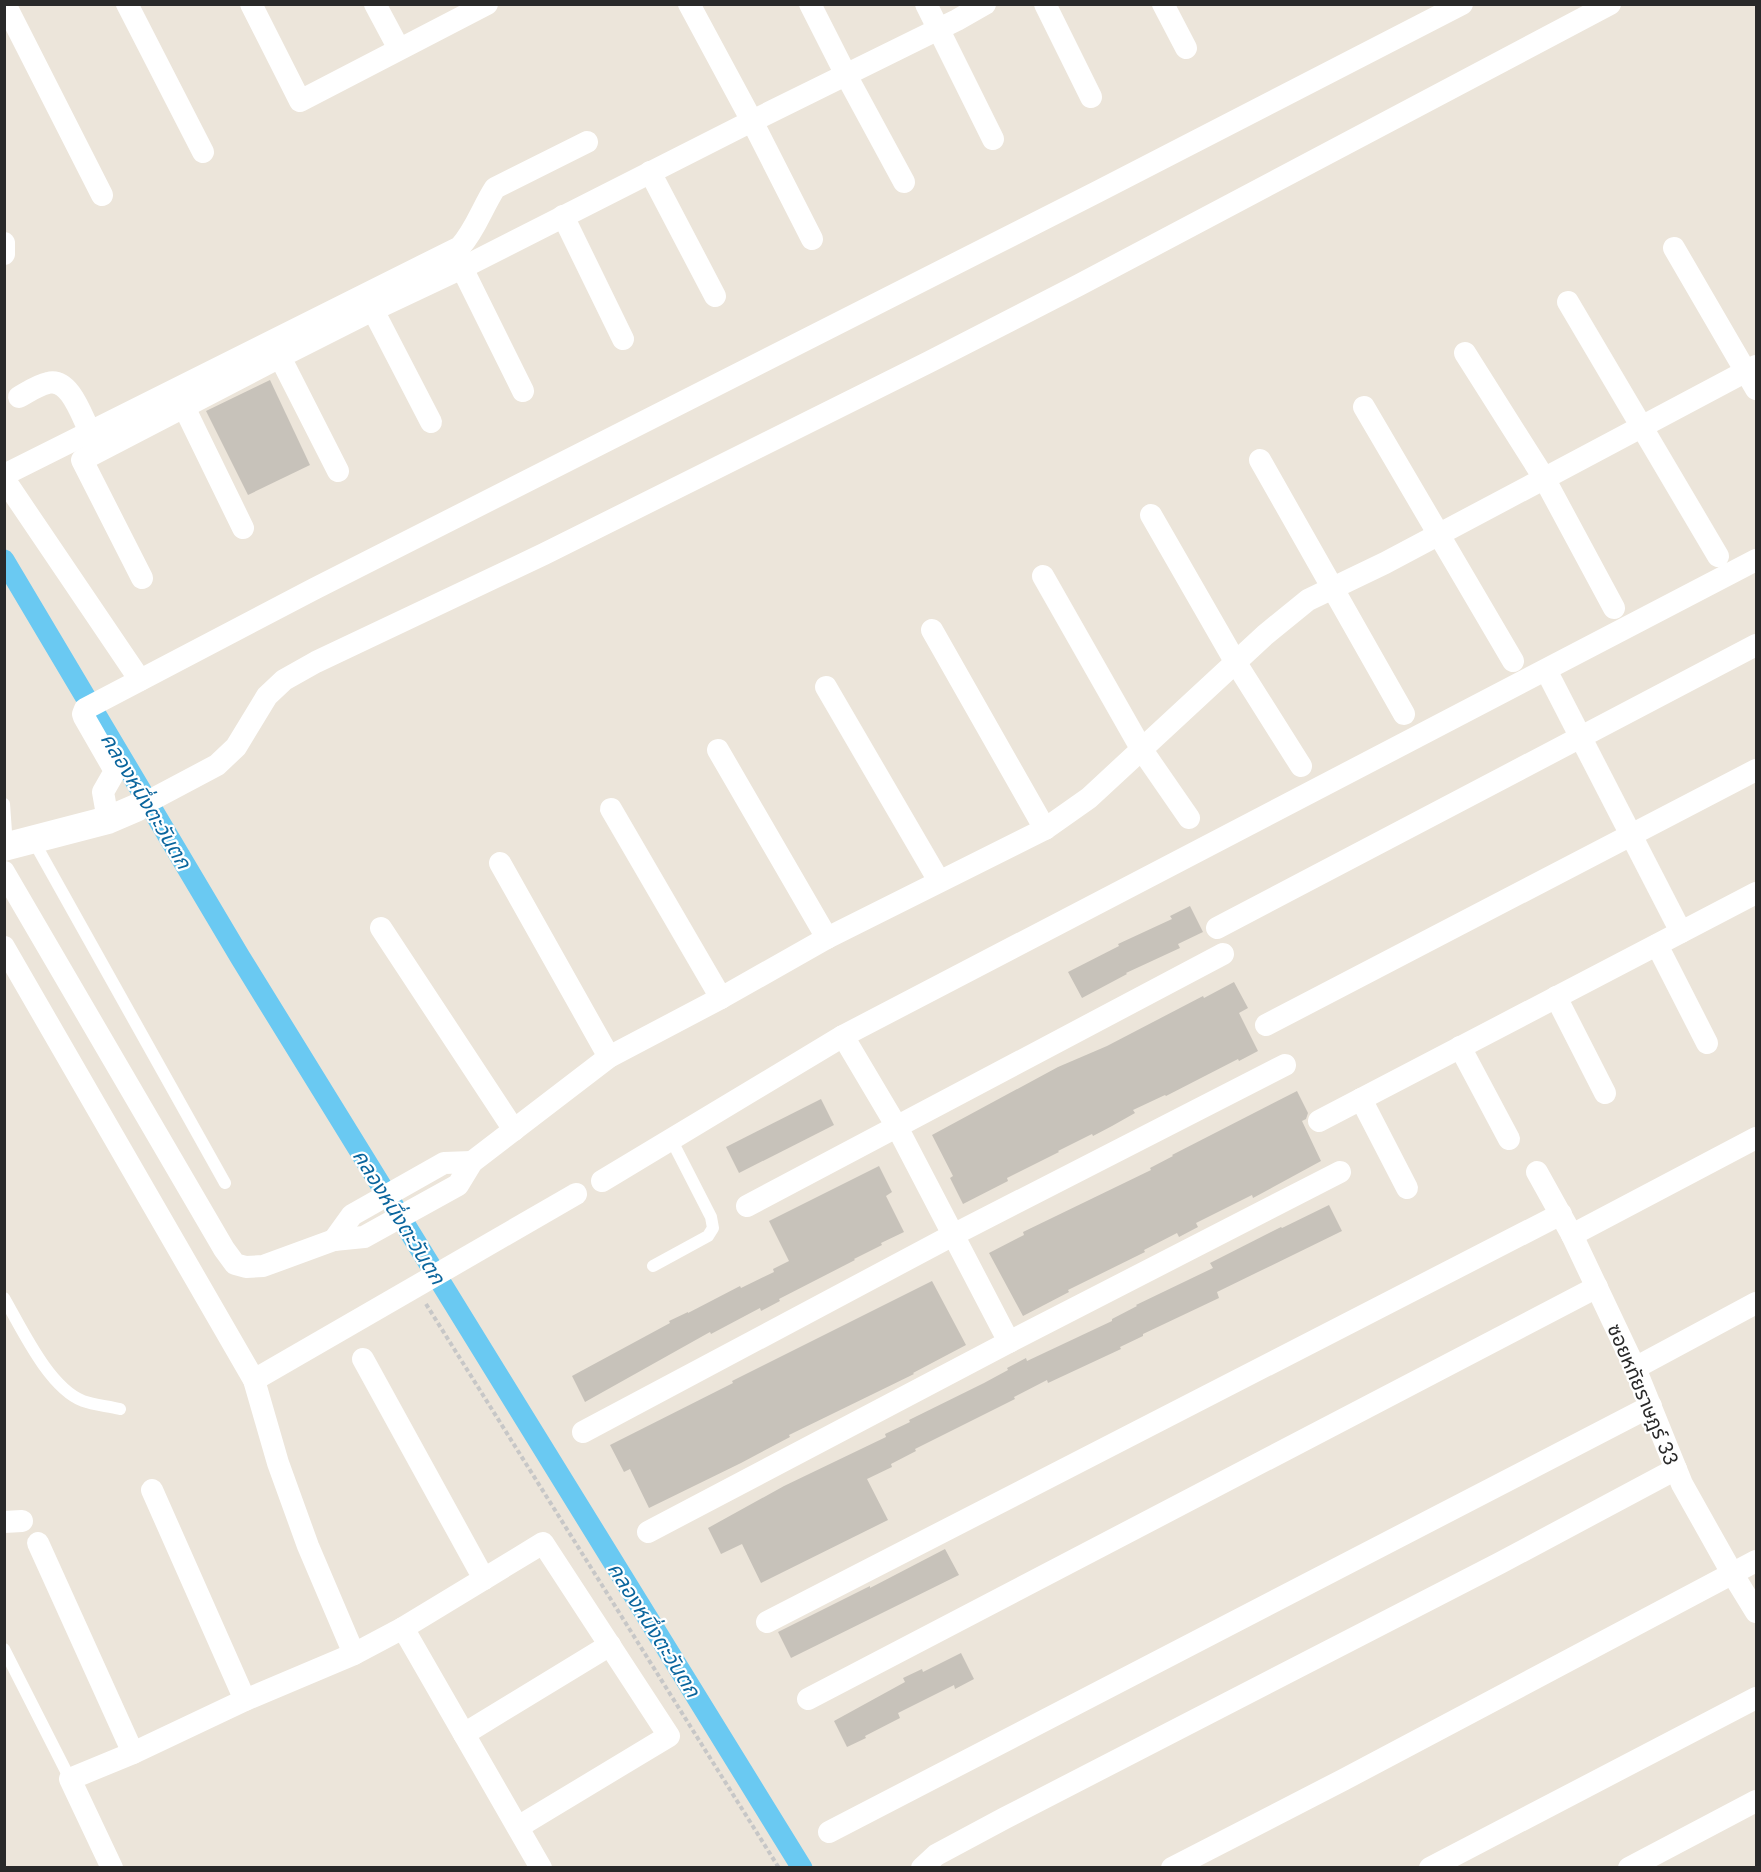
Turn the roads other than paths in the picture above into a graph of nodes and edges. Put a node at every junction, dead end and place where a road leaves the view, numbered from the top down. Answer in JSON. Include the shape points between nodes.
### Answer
{"nodes":[{"id":1,"x":5,"y":4,"type":"edge"},
{"id":2,"x":127,"y":4,"type":"edge"},
{"id":3,"x":252,"y":4,"type":"edge"},
{"id":4,"x":375,"y":4,"type":"edge"},
{"id":5,"x":487,"y":4,"type":"edge"},
{"id":6,"x":689,"y":4,"type":"edge"},
{"id":7,"x":810,"y":4,"type":"edge"},
{"id":8,"x":926,"y":4,"type":"edge"},
{"id":9,"x":985,"y":4,"type":"edge"},
{"id":10,"x":1045,"y":4,"type":"edge"},
{"id":11,"x":1163,"y":4,"type":"edge"},
{"id":12,"x":1461,"y":4,"type":"edge"},
{"id":13,"x":1610,"y":4,"type":"edge"},
{"id":14,"x":939,"y":29,"type":"junction"},
{"id":15,"x":1186,"y":48,"type":"dead end"},
{"id":16,"x":399,"y":49,"type":"junction"},
{"id":17,"x":846,"y":75,"type":"junction"},
{"id":18,"x":1091,"y":97,"type":"dead end"},
{"id":19,"x":752,"y":121,"type":"junction"},
{"id":20,"x":993,"y":140,"type":"dead end"},
{"id":21,"x":587,"y":142,"type":"dead end"},
{"id":22,"x":203,"y":152,"type":"dead end"},
{"id":23,"x":650,"y":172,"type":"junction"},
{"id":24,"x":904,"y":182,"type":"dead end"},
{"id":25,"x":102,"y":195,"type":"dead end"},
{"id":26,"x":563,"y":216,"type":"junction"},
{"id":27,"x":812,"y":239,"type":"dead end"},
{"id":28,"x":4,"y":243,"type":"edge"},
{"id":29,"x":1674,"y":248,"type":"dead end"},
{"id":30,"x":4,"y":254,"type":"edge"},
{"id":31,"x":462,"y":268,"type":"junction"},
{"id":32,"x":715,"y":296,"type":"dead end"},
{"id":33,"x":1568,"y":302,"type":"dead end"},
{"id":34,"x":373,"y":310,"type":"junction"},
{"id":35,"x":623,"y":339,"type":"dead end"},
{"id":36,"x":1465,"y":352,"type":"dead end"},
{"id":37,"x":280,"y":357,"type":"junction"},
{"id":38,"x":1753,"y":375,"type":"edge"},
{"id":39,"x":523,"y":391,"type":"dead end"},
{"id":40,"x":19,"y":397,"type":"dead end"},
{"id":41,"x":184,"y":407,"type":"junction"},
{"id":42,"x":1364,"y":407,"type":"dead end"},
{"id":43,"x":431,"y":422,"type":"dead end"},
{"id":44,"x":1643,"y":426,"type":"junction"},
{"id":45,"x":90,"y":432,"type":"junction"},
{"id":46,"x":1260,"y":459,"type":"dead end"},
{"id":47,"x":338,"y":471,"type":"dead end"},
{"id":48,"x":4,"y":477,"type":"edge"},
{"id":49,"x":1544,"y":478,"type":"junction"},
{"id":50,"x":1151,"y":515,"type":"dead end"},
{"id":51,"x":243,"y":528,"type":"dead end"},
{"id":52,"x":1438,"y":534,"type":"junction"},
{"id":53,"x":1718,"y":556,"type":"dead end"},
{"id":54,"x":1756,"y":560,"type":"edge"},
{"id":55,"x":1043,"y":576,"type":"dead end"},
{"id":56,"x":142,"y":578,"type":"dead end"},
{"id":57,"x":1332,"y":588,"type":"junction"},
{"id":58,"x":1614,"y":608,"type":"dead end"},
{"id":59,"x":932,"y":630,"type":"dead end"},
{"id":60,"x":1756,"y":645,"type":"edge"},
{"id":61,"x":1513,"y":661,"type":"dead end"},
{"id":62,"x":1236,"y":663,"type":"junction"},
{"id":63,"x":1546,"y":670,"type":"junction"},
{"id":64,"x":134,"y":683,"type":"junction"},
{"id":65,"x":826,"y":687,"type":"dead end"},
{"id":66,"x":1404,"y":714,"type":"dead end"},
{"id":67,"x":1581,"y":737,"type":"junction"},
{"id":68,"x":718,"y":750,"type":"dead end"},
{"id":69,"x":1142,"y":750,"type":"junction"},
{"id":70,"x":1300,"y":766,"type":"dead end"},
{"id":71,"x":1756,"y":770,"type":"edge"},
{"id":72,"x":4,"y":804,"type":"edge"},
{"id":73,"x":136,"y":808,"type":"joint"},
{"id":74,"x":610,"y":809,"type":"dead end"},
{"id":75,"x":1189,"y":818,"type":"dead end"},
{"id":76,"x":108,"y":820,"type":"junction"},
{"id":77,"x":1045,"y":829,"type":"junction"},
{"id":78,"x":1632,"y":835,"type":"junction"},
{"id":79,"x":12,"y":851,"type":"edge"},
{"id":80,"x":500,"y":863,"type":"dead end"},
{"id":81,"x":939,"y":881,"type":"junction"},
{"id":82,"x":1755,"y":897,"type":"edge"},
{"id":83,"x":381,"y":928,"type":"dead end"},
{"id":84,"x":1217,"y":928,"type":"dead end"},
{"id":85,"x":1682,"y":932,"type":"junction"},
{"id":86,"x":827,"y":938,"type":"junction"},
{"id":87,"x":1657,"y":945,"type":"junction"},
{"id":88,"x":4,"y":947,"type":"edge"},
{"id":89,"x":1224,"y":954,"type":"dead end"},
{"id":90,"x":1556,"y":997,"type":"junction"},
{"id":91,"x":721,"y":998,"type":"junction"},
{"id":92,"x":1266,"y":1025,"type":"dead end"},
{"id":93,"x":843,"y":1036,"type":"junction"},
{"id":94,"x":1707,"y":1043,"type":"dead end"},
{"id":95,"x":1460,"y":1047,"type":"junction"},
{"id":96,"x":609,"y":1056,"type":"junction"},
{"id":97,"x":1285,"y":1065,"type":"dead end"},
{"id":98,"x":1605,"y":1093,"type":"dead end"},
{"id":99,"x":1361,"y":1099,"type":"junction"},
{"id":100,"x":1318,"y":1121,"type":"dead end"},
{"id":101,"x":897,"y":1127,"type":"junction"},
{"id":102,"x":514,"y":1130,"type":"junction"},
{"id":103,"x":1756,"y":1138,"type":"edge"},
{"id":104,"x":671,"y":1139,"type":"junction"},
{"id":105,"x":1509,"y":1139,"type":"dead end"},
{"id":106,"x":472,"y":1162,"type":"junction"},
{"id":107,"x":1340,"y":1172,"type":"dead end"},
{"id":108,"x":1538,"y":1172,"type":"dead end"},
{"id":109,"x":602,"y":1181,"type":"dead end"},
{"id":110,"x":225,"y":1183,"type":"dead end"},
{"id":111,"x":1407,"y":1188,"type":"dead end"},
{"id":112,"x":576,"y":1194,"type":"dead end"},
{"id":113,"x":747,"y":1206,"type":"dead end"},
{"id":114,"x":1561,"y":1214,"type":"junction"},
{"id":115,"x":953,"y":1235,"type":"junction"},
{"id":116,"x":1572,"y":1235,"type":"junction"},
{"id":117,"x":334,"y":1240,"type":"junction"},
{"id":118,"x":653,"y":1266,"type":"dead end"},
{"id":119,"x":1597,"y":1287,"type":"junction"},
{"id":120,"x":4,"y":1299,"type":"edge"},
{"id":121,"x":1756,"y":1307,"type":"edge"},
{"id":122,"x":1009,"y":1342,"type":"junction"},
{"id":123,"x":363,"y":1359,"type":"dead end"},
{"id":124,"x":1635,"y":1368,"type":"junction"},
{"id":125,"x":254,"y":1380,"type":"junction"},
{"id":126,"x":1652,"y":1406,"type":"junction"},
{"id":127,"x":120,"y":1409,"type":"dead end"},
{"id":128,"x":583,"y":1432,"type":"dead end"},
{"id":129,"x":1676,"y":1469,"type":"junction"},
{"id":130,"x":152,"y":1490,"type":"dead end"},
{"id":131,"x":648,"y":1532,"type":"dead end"},
{"id":132,"x":38,"y":1543,"type":"dead end"},
{"id":133,"x":1756,"y":1561,"type":"edge"},
{"id":134,"x":1732,"y":1573,"type":"junction"},
{"id":135,"x":484,"y":1579,"type":"junction"},
{"id":136,"x":1756,"y":1612,"type":"edge"},
{"id":137,"x":767,"y":1622,"type":"dead end"},
{"id":138,"x":403,"y":1628,"type":"junction"},
{"id":139,"x":610,"y":1645,"type":"junction"},
{"id":140,"x":4,"y":1649,"type":"edge"},
{"id":141,"x":354,"y":1654,"type":"junction"},
{"id":142,"x":1756,"y":1698,"type":"edge"},
{"id":143,"x":808,"y":1699,"type":"dead end"},
{"id":144,"x":245,"y":1700,"type":"junction"},
{"id":145,"x":464,"y":1734,"type":"junction"},
{"id":146,"x":133,"y":1753,"type":"junction"},
{"id":147,"x":70,"y":1779,"type":"junction"},
{"id":148,"x":1756,"y":1801,"type":"edge"},
{"id":149,"x":518,"y":1827,"type":"junction"},
{"id":150,"x":829,"y":1832,"type":"dead end"},
{"id":151,"x":112,"y":1868,"type":"edge"},
{"id":152,"x":541,"y":1868,"type":"edge"},
{"id":153,"x":922,"y":1868,"type":"edge"},
{"id":154,"x":1172,"y":1868,"type":"edge"},
{"id":155,"x":1430,"y":1868,"type":"edge"},
{"id":156,"x":1629,"y":1868,"type":"edge"}],
"edges":[{"from":1,"to":25,"type":"street"},
{"from":2,"to":22,"type":"street"},
{"from":3,"to":16,"type":"street","via":[[300,101]]},
{"from":4,"to":16,"type":"street"},
{"from":5,"to":16,"type":"street"},
{"from":6,"to":19,"type":"street"},
{"from":7,"to":17,"type":"street"},
{"from":8,"to":14,"type":"street"},
{"from":9,"to":14,"type":"street"},
{"from":10,"to":18,"type":"street"},
{"from":11,"to":15,"type":"street"},
{"from":12,"to":64,"type":"street"},
{"from":13,"to":73,"type":"street","via":[[939,357],[544,554],[316,662],[284,680],[267,696],[236,747],[218,765]]},
{"from":14,"to":17,"type":"street"},
{"from":14,"to":20,"type":"street"},
{"from":17,"to":19,"type":"street"},
{"from":17,"to":24,"type":"street"},
{"from":19,"to":23,"type":"street"},
{"from":19,"to":27,"type":"street"},
{"from":21,"to":45,"type":"street","via":[[495,188],[460,247]]},
{"from":23,"to":26,"type":"street"},
{"from":23,"to":32,"type":"street"},
{"from":26,"to":31,"type":"street"},
{"from":26,"to":35,"type":"street"},
{"from":28,"to":30,"type":"street"},
{"from":29,"to":38,"type":"street"},
{"from":31,"to":34,"type":"street"},
{"from":31,"to":39,"type":"street"},
{"from":33,"to":44,"type":"street"},
{"from":34,"to":37,"type":"street"},
{"from":34,"to":43,"type":"street"},
{"from":36,"to":49,"type":"street"},
{"from":37,"to":41,"type":"street"},
{"from":37,"to":47,"type":"street"},
{"from":38,"to":44,"type":"street"},
{"from":40,"to":45,"type":"street","via":[[47,383],[63,384]]},
{"from":41,"to":51,"type":"street"},
{"from":41,"to":56,"type":"street","via":[[82,460]]},
{"from":42,"to":52,"type":"street"},
{"from":44,"to":49,"type":"street"},
{"from":44,"to":53,"type":"street"},
{"from":45,"to":48,"type":"street"},
{"from":46,"to":57,"type":"street"},
{"from":48,"to":64,"type":"street"},
{"from":49,"to":52,"type":"street"},
{"from":49,"to":58,"type":"street"},
{"from":50,"to":62,"type":"street"},
{"from":52,"to":57,"type":"street"},
{"from":52,"to":61,"type":"street"},
{"from":54,"to":63,"type":"street"},
{"from":55,"to":69,"type":"street"},
{"from":57,"to":62,"type":"street","via":[[1308,600]]},
{"from":57,"to":66,"type":"street"},
{"from":59,"to":77,"type":"street"},
{"from":60,"to":67,"type":"street"},
{"from":62,"to":69,"type":"street"},
{"from":62,"to":70,"type":"street"},
{"from":63,"to":67,"type":"street"},
{"from":63,"to":93,"type":"street"},
{"from":64,"to":76,"type":"street","via":[[85,709],[83,714],[115,771],[103,792]]},
{"from":65,"to":81,"type":"street"},
{"from":67,"to":78,"type":"street"},
{"from":67,"to":84,"type":"street"},
{"from":68,"to":86,"type":"street"},
{"from":69,"to":75,"type":"street"},
{"from":69,"to":77,"type":"street","via":[[1089,798]]},
{"from":71,"to":78,"type":"street"},
{"from":72,"to":79,"type":"lane"},
{"from":73,"to":76,"type":"street"},
{"from":74,"to":91,"type":"street"},
{"from":76,"to":79,"type":"street"},
{"from":77,"to":81,"type":"street"},
{"from":78,"to":85,"type":"street"},
{"from":78,"to":92,"type":"street"},
{"from":79,"to":110,"type":"lane"},
{"from":79,"to":117,"type":"street","via":[[235,1264],[246,1268],[263,1266]]},
{"from":80,"to":96,"type":"street"},
{"from":81,"to":86,"type":"street"},
{"from":82,"to":85,"type":"street"},
{"from":83,"to":102,"type":"street"},
{"from":85,"to":87,"type":"street"},
{"from":86,"to":91,"type":"street"},
{"from":87,"to":90,"type":"street"},
{"from":87,"to":94,"type":"street"},
{"from":88,"to":125,"type":"street"},
{"from":89,"to":101,"type":"street"},
{"from":90,"to":95,"type":"street"},
{"from":90,"to":98,"type":"street"},
{"from":91,"to":96,"type":"street"},
{"from":93,"to":101,"type":"street"},
{"from":93,"to":104,"type":"street"},
{"from":95,"to":99,"type":"street"},
{"from":95,"to":105,"type":"street"},
{"from":96,"to":102,"type":"street"},
{"from":97,"to":115,"type":"street"},
{"from":99,"to":100,"type":"street"},
{"from":99,"to":111,"type":"street"},
{"from":101,"to":113,"type":"street"},
{"from":101,"to":115,"type":"street"},
{"from":102,"to":106,"type":"street"},
{"from":103,"to":116,"type":"street"},
{"from":104,"to":109,"type":"street"},
{"from":104,"to":118,"type":"lane","via":[[713,1228],[708,1236]]},
{"from":106,"to":117,"type":"street","via":[[458,1185],[364,1237]]},
{"from":106,"to":117,"type":"street","via":[[444,1163],[352,1215]]},
{"from":107,"to":122,"type":"street"},
{"from":108,"to":114,"type":"street","name":"ซอยหทัยราษฎร์ 33"},
{"from":112,"to":125,"type":"street"},
{"from":114,"to":116,"type":"street","name":"ซอยหทัยราษฎร์ 33"},
{"from":114,"to":137,"type":"street"},
{"from":115,"to":122,"type":"street"},
{"from":115,"to":128,"type":"street"},
{"from":116,"to":119,"type":"street","name":"ซอยหทัยราษฎร์ 33"},
{"from":119,"to":124,"type":"street","name":"ซอยหทัยราษฎร์ 33"},
{"from":119,"to":143,"type":"street"},
{"from":120,"to":127,"type":"lane","via":[[47,1371],[69,1392],[82,1401]]},
{"from":121,"to":124,"type":"street"},
{"from":122,"to":131,"type":"street"},
{"from":123,"to":135,"type":"street"},
{"from":124,"to":126,"type":"street","name":"ซอยหทัยราษฎร์ 33"},
{"from":125,"to":141,"type":"street","via":[[308,1546]]},
{"from":126,"to":129,"type":"street","name":"ซอยหทัยราษฎร์ 33"},
{"from":126,"to":150,"type":"street"},
{"from":129,"to":134,"type":"street","name":"ซอยหทัยราษฎร์ 33"},
{"from":129,"to":153,"type":"street","via":[[1005,1818],[936,1855]]},
{"from":130,"to":144,"type":"street"},
{"from":132,"to":146,"type":"street"},
{"from":133,"to":134,"type":"street"},
{"from":134,"to":136,"type":"street","name":"ซอยหทัยราษฎร์ 33"},
{"from":134,"to":154,"type":"street"},
{"from":135,"to":138,"type":"street"},
{"from":135,"to":139,"type":"street","via":[[543,1543]]},
{"from":138,"to":141,"type":"street"},
{"from":138,"to":145,"type":"street"},
{"from":139,"to":145,"type":"street"},
{"from":139,"to":149,"type":"street","via":[[669,1736]]},
{"from":140,"to":147,"type":"lane"},
{"from":141,"to":144,"type":"street"},
{"from":142,"to":155,"type":"street"},
{"from":144,"to":146,"type":"street"},
{"from":145,"to":149,"type":"street"},
{"from":146,"to":147,"type":"street"},
{"from":147,"to":151,"type":"street"},
{"from":148,"to":156,"type":"street"},
{"from":149,"to":152,"type":"street"}]}
